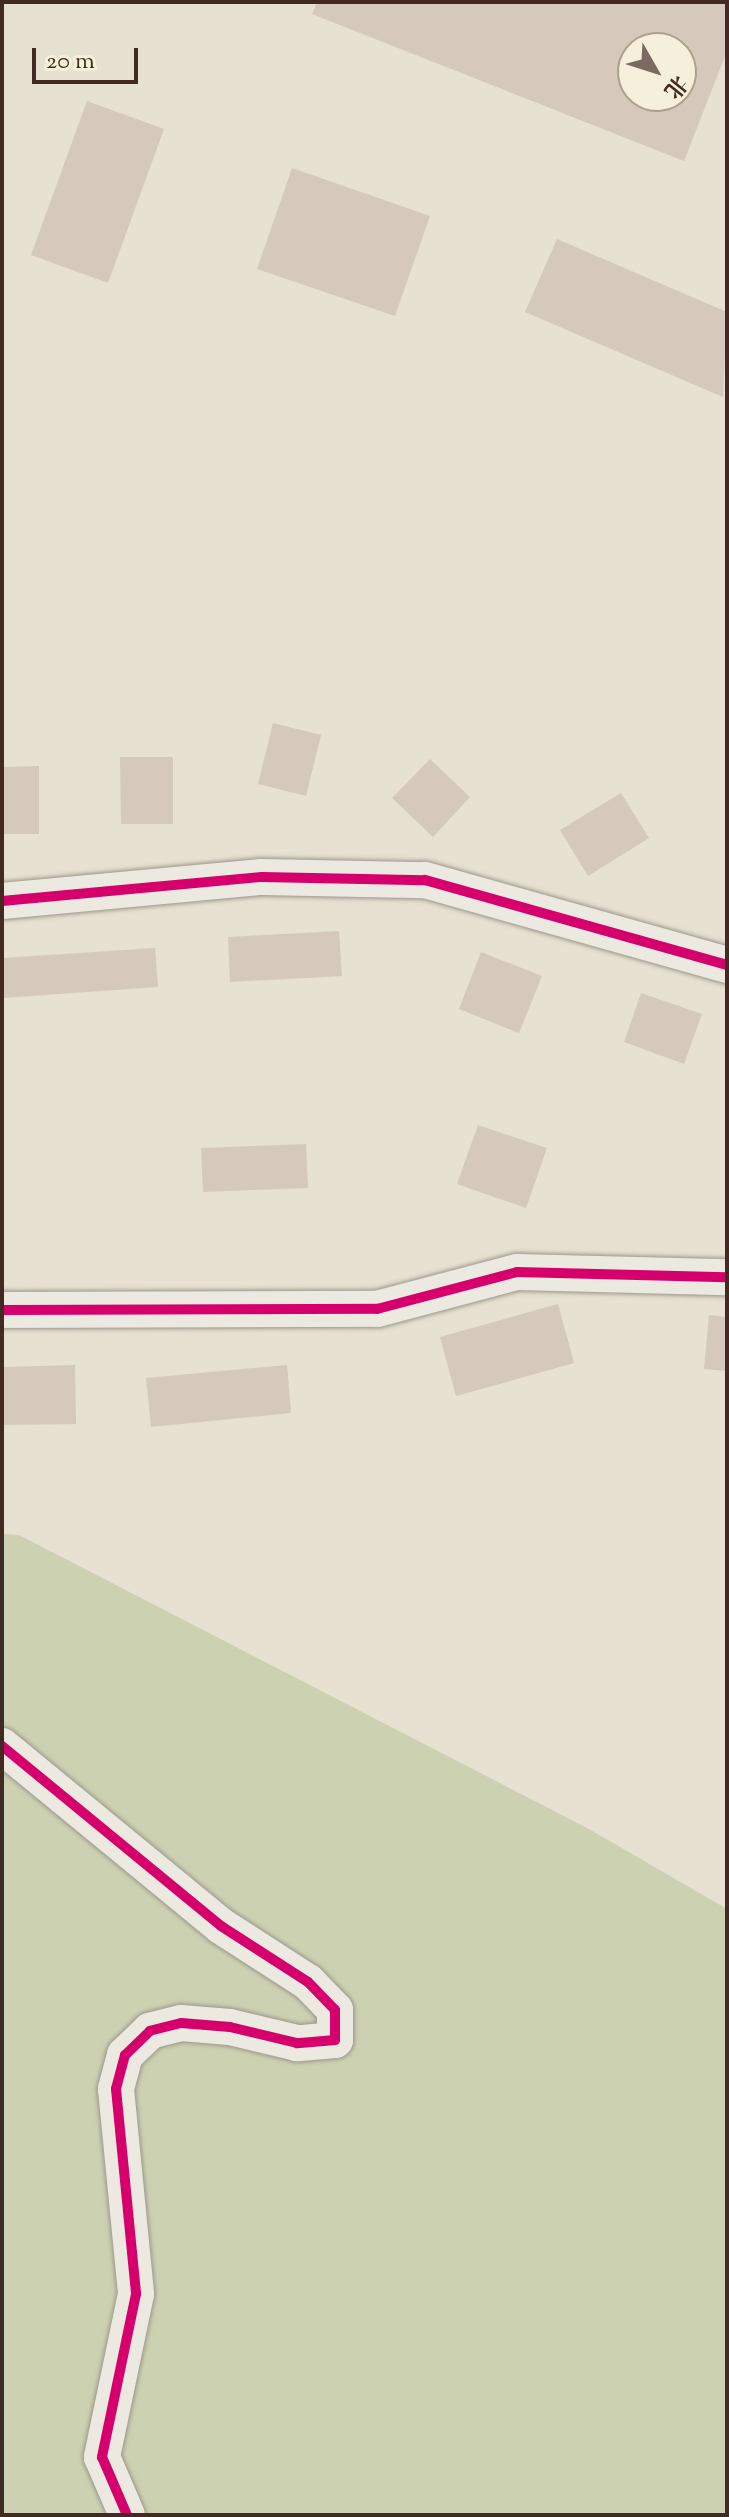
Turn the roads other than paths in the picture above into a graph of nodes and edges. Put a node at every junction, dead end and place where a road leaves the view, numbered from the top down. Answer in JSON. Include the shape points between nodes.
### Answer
{"nodes":[{"id":1,"x":2,"y":901,"type":"edge"},
{"id":2,"x":727,"y":965,"type":"edge"},
{"id":3,"x":727,"y":1277,"type":"edge"},
{"id":4,"x":2,"y":1310,"type":"edge"},
{"id":5,"x":2,"y":1746,"type":"edge"},
{"id":6,"x":127,"y":2515,"type":"edge"}],
"edges":[{"from":1,"to":2,"type":"street","via":[[262,877],[425,880]]},
{"from":3,"to":4,"type":"street","via":[[517,1272],[377,1309]]},
{"from":5,"to":6,"type":"street","via":[[221,1926],[308,1982],[335,2010],[335,2040],[297,2043],[230,2027],[181,2023],[150,2031],[125,2055],[116,2089],[136,2294],[102,2457]]}]}
